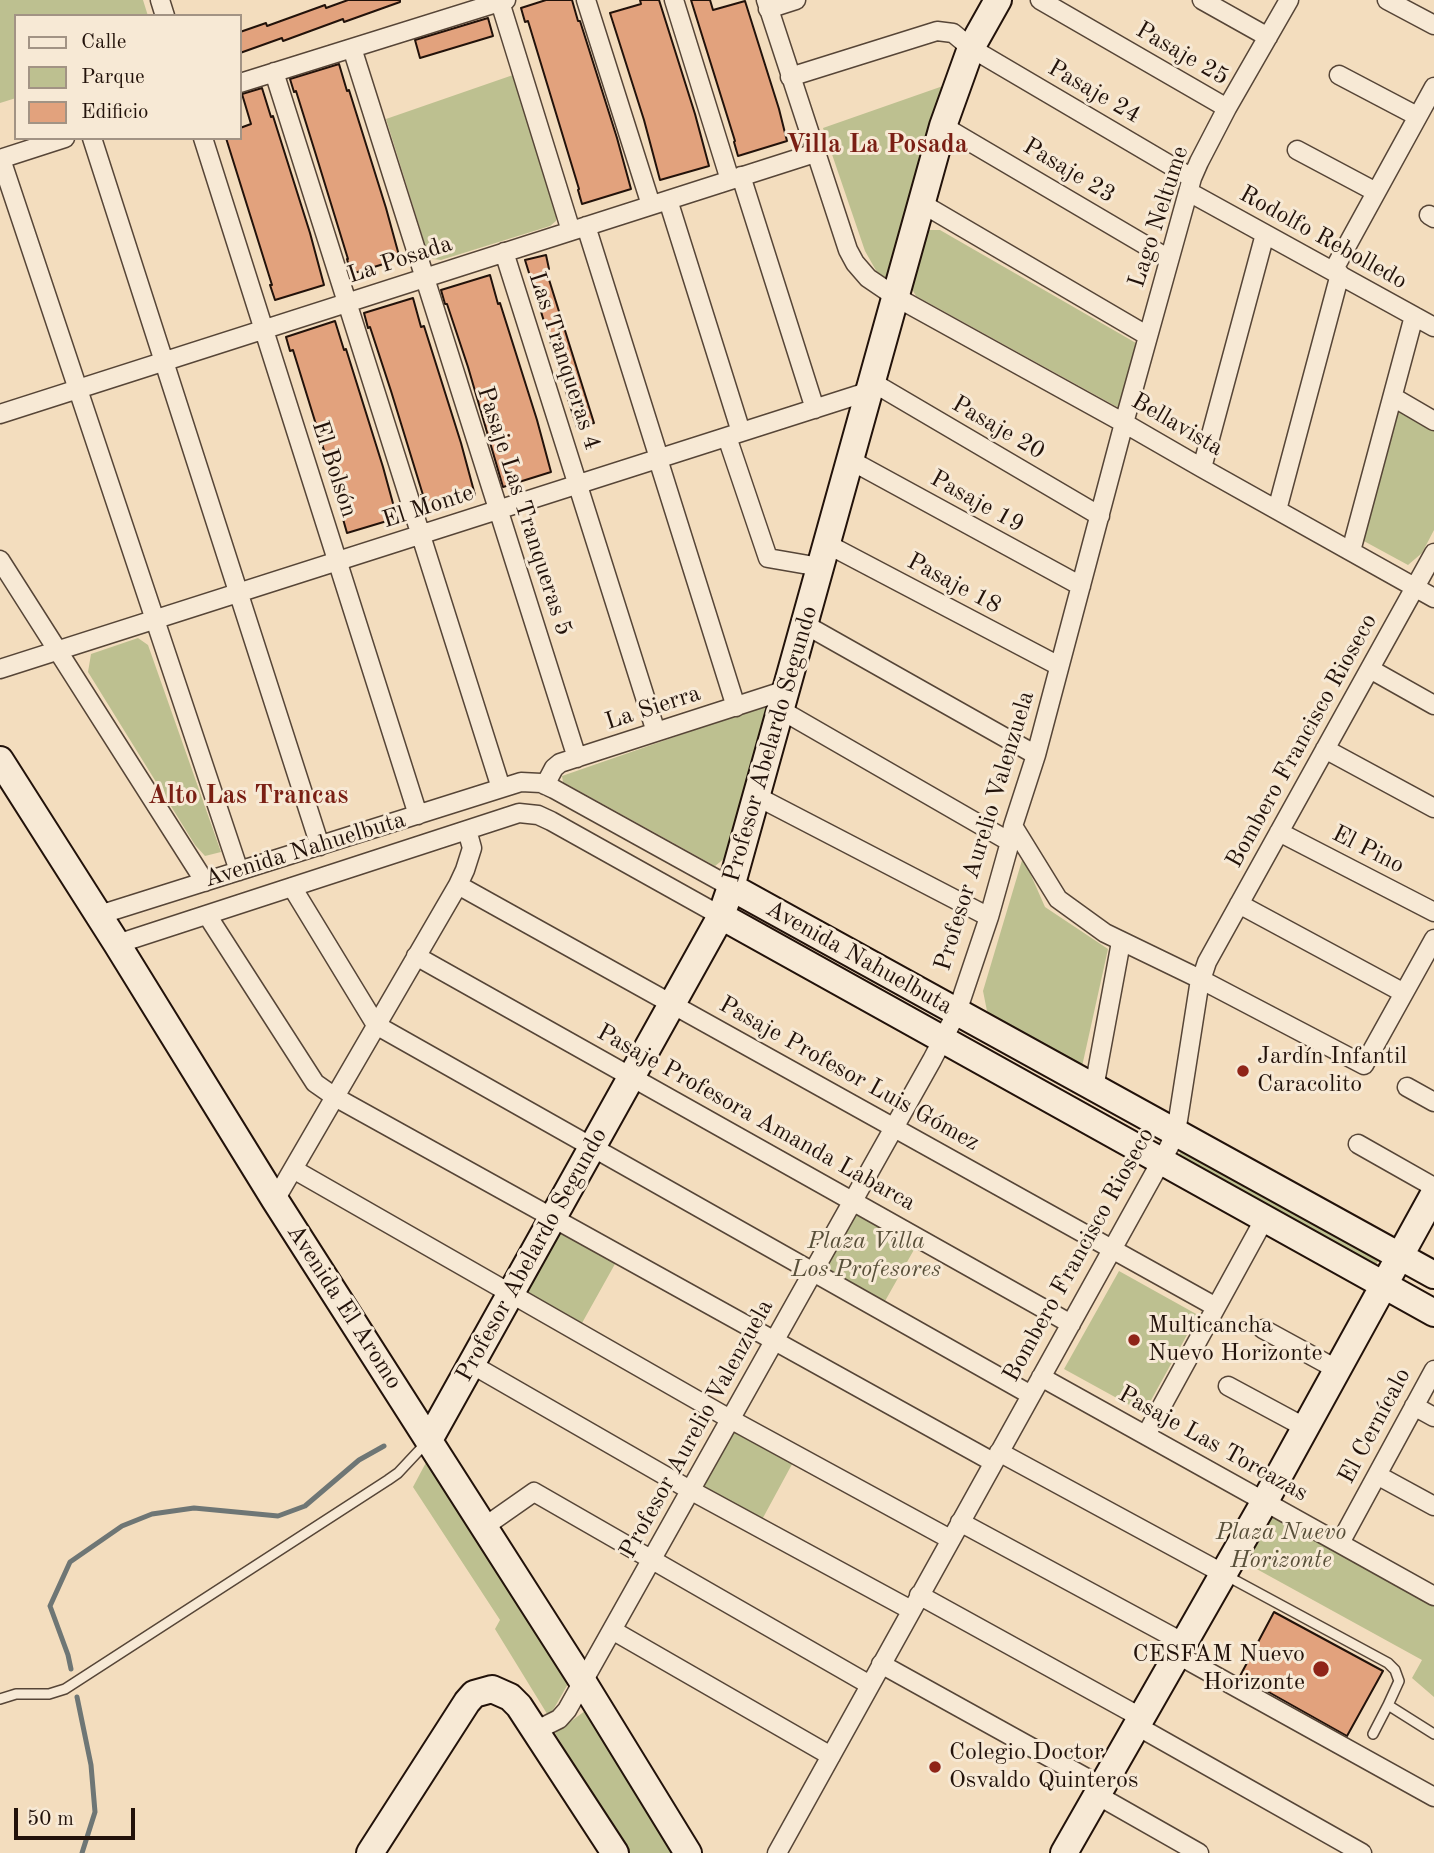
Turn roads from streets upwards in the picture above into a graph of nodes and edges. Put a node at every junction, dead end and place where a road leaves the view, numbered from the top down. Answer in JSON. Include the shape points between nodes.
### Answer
{"nodes":[{"id":1,"x":586,"y":0,"type":"edge"},
{"id":2,"x":674,"y":0,"type":"edge"},
{"id":3,"x":796,"y":0,"type":"edge"},
{"id":4,"x":998,"y":0,"type":"edge"},
{"id":5,"x":1040,"y":0,"type":"edge"},
{"id":6,"x":1202,"y":0,"type":"edge"},
{"id":7,"x":1289,"y":0,"type":"edge"},
{"id":8,"x":1387,"y":0,"type":"edge"},
{"id":9,"x":503,"y":1,"type":"edge"},
{"id":10,"x":767,"y":4,"type":"edge"},
{"id":11,"x":1434,"y":25,"type":"edge"},
{"id":12,"x":1269,"y":37,"type":"junction"},
{"id":13,"x":352,"y":48,"type":"junction"},
{"id":14,"x":971,"y":48,"type":"junction"},
{"id":15,"x":274,"y":72,"type":"junction"},
{"id":16,"x":1339,"y":75,"type":"dead end"},
{"id":17,"x":790,"y":77,"type":"junction"},
{"id":18,"x":242,"y":82,"type":"edge"},
{"id":19,"x":1434,"y":87,"type":"edge"},
{"id":20,"x":1227,"y":108,"type":"junction"},
{"id":21,"x":1424,"y":116,"type":"edge"},
{"id":22,"x":943,"y":126,"type":"junction"},
{"id":23,"x":59,"y":140,"type":"edge"},
{"id":24,"x":93,"y":140,"type":"edge"},
{"id":25,"x":205,"y":140,"type":"edge"},
{"id":26,"x":1297,"y":150,"type":"dead end"},
{"id":27,"x":815,"y":153,"type":"junction"},
{"id":28,"x":1,"y":159,"type":"edge"},
{"id":29,"x":736,"y":178,"type":"junction"},
{"id":30,"x":1190,"y":185,"type":"junction"},
{"id":31,"x":1376,"y":192,"type":"junction"},
{"id":32,"x":659,"y":203,"type":"junction"},
{"id":33,"x":921,"y":203,"type":"junction"},
{"id":34,"x":579,"y":228,"type":"junction"},
{"id":35,"x":1265,"y":234,"type":"junction"},
{"id":36,"x":504,"y":252,"type":"junction"},
{"id":37,"x":1169,"y":259,"type":"junction"},
{"id":38,"x":1336,"y":273,"type":"junction"},
{"id":39,"x":424,"y":278,"type":"junction"},
{"id":40,"x":896,"y":297,"type":"junction"},
{"id":41,"x":347,"y":302,"type":"junction"},
{"id":42,"x":1414,"y":316,"type":"junction"},
{"id":43,"x":1434,"y":327,"type":"edge"},
{"id":44,"x":264,"y":329,"type":"junction"},
{"id":45,"x":1148,"y":335,"type":"junction"},
{"id":46,"x":164,"y":361,"type":"junction"},
{"id":47,"x":871,"y":386,"type":"junction"},
{"id":48,"x":78,"y":389,"type":"junction"},
{"id":49,"x":1393,"y":397,"type":"junction"},
{"id":50,"x":815,"y":409,"type":"junction"},
{"id":51,"x":0,"y":414,"type":"edge"},
{"id":52,"x":1434,"y":421,"type":"edge"},
{"id":53,"x":1124,"y":423,"type":"junction"},
{"id":54,"x":734,"y":434,"type":"junction"},
{"id":55,"x":659,"y":459,"type":"junction"},
{"id":56,"x":850,"y":460,"type":"junction"},
{"id":57,"x":1202,"y":468,"type":"junction"},
{"id":58,"x":578,"y":484,"type":"junction"},
{"id":59,"x":498,"y":510,"type":"junction"},
{"id":60,"x":1277,"y":510,"type":"junction"},
{"id":61,"x":1100,"y":516,"type":"junction"},
{"id":62,"x":421,"y":535,"type":"junction"},
{"id":63,"x":1350,"y":551,"type":"junction"},
{"id":64,"x":1434,"y":553,"type":"edge"},
{"id":65,"x":824,"y":556,"type":"junction"},
{"id":66,"x":0,"y":560,"type":"edge"},
{"id":67,"x":337,"y":561,"type":"junction"},
{"id":68,"x":1081,"y":586,"type":"junction"},
{"id":69,"x":1415,"y":587,"type":"junction"},
{"id":70,"x":239,"y":593,"type":"junction"},
{"id":71,"x":1434,"y":598,"type":"edge"},
{"id":72,"x":155,"y":619,"type":"junction"},
{"id":73,"x":804,"y":624,"type":"junction"},
{"id":74,"x":57,"y":650,"type":"junction"},
{"id":75,"x":1059,"y":666,"type":"junction"},
{"id":76,"x":0,"y":669,"type":"edge"},
{"id":77,"x":1370,"y":669,"type":"junction"},
{"id":78,"x":783,"y":700,"type":"junction"},
{"id":79,"x":1434,"y":705,"type":"edge"},
{"id":80,"x":736,"y":706,"type":"junction"},
{"id":81,"x":656,"y":732,"type":"junction"},
{"id":82,"x":1325,"y":749,"type":"junction"},
{"id":83,"x":1036,"y":755,"type":"junction"},
{"id":84,"x":577,"y":758,"type":"junction"},
{"id":85,"x":0,"y":760,"type":"edge"},
{"id":86,"x":545,"y":785,"type":"junction"},
{"id":87,"x":501,"y":788,"type":"junction"},
{"id":88,"x":756,"y":796,"type":"junction"},
{"id":89,"x":1434,"y":808,"type":"edge"},
{"id":90,"x":418,"y":815,"type":"junction"},
{"id":91,"x":467,"y":831,"type":"junction"},
{"id":92,"x":1279,"y":832,"type":"junction"},
{"id":93,"x":1012,"y":834,"type":"junction"},
{"id":94,"x":320,"y":846,"type":"junction"},
{"id":95,"x":239,"y":871,"type":"junction"},
{"id":96,"x":205,"y":882,"type":"junction"},
{"id":97,"x":458,"y":885,"type":"junction"},
{"id":98,"x":292,"y":887,"type":"junction"},
{"id":99,"x":731,"y":887,"type":"junction"},
{"id":100,"x":1239,"y":904,"type":"junction"},
{"id":101,"x":1434,"y":912,"type":"edge"},
{"id":102,"x":99,"y":915,"type":"junction"},
{"id":103,"x":207,"y":915,"type":"junction"},
{"id":104,"x":721,"y":915,"type":"junction"},
{"id":105,"x":989,"y":917,"type":"junction"},
{"id":106,"x":1434,"y":939,"type":"edge"},
{"id":107,"x":1121,"y":942,"type":"junction"},
{"id":108,"x":117,"y":944,"type":"junction"},
{"id":109,"x":416,"y":956,"type":"junction"},
{"id":110,"x":1200,"y":979,"type":"junction"},
{"id":111,"x":1404,"y":993,"type":"junction"},
{"id":112,"x":671,"y":1003,"type":"junction"},
{"id":113,"x":957,"y":1012,"type":"junction"},
{"id":114,"x":376,"y":1025,"type":"junction"},
{"id":115,"x":943,"y":1040,"type":"junction"},
{"id":116,"x":631,"y":1076,"type":"junction"},
{"id":117,"x":1407,"y":1087,"type":"dead end"},
{"id":118,"x":1094,"y":1088,"type":"junction"},
{"id":119,"x":335,"y":1097,"type":"junction"},
{"id":120,"x":1434,"y":1102,"type":"edge"},
{"id":121,"x":894,"y":1127,"type":"junction"},
{"id":122,"x":1175,"y":1133,"type":"junction"},
{"id":123,"x":1358,"y":1144,"type":"dead end"},
{"id":124,"x":591,"y":1147,"type":"junction"},
{"id":125,"x":1161,"y":1161,"type":"junction"},
{"id":126,"x":293,"y":1169,"type":"junction"},
{"id":127,"x":1434,"y":1187,"type":"edge"},
{"id":128,"x":1434,"y":1195,"type":"edge"},
{"id":129,"x":275,"y":1200,"type":"junction"},
{"id":130,"x":853,"y":1201,"type":"junction"},
{"id":131,"x":552,"y":1218,"type":"junction"},
{"id":132,"x":1265,"y":1219,"type":"junction"},
{"id":133,"x":1112,"y":1249,"type":"junction"},
{"id":134,"x":1401,"y":1257,"type":"junction"},
{"id":135,"x":813,"y":1272,"type":"junction"},
{"id":136,"x":1434,"y":1275,"type":"edge"},
{"id":137,"x":1385,"y":1285,"type":"junction"},
{"id":138,"x":510,"y":1293,"type":"junction"},
{"id":139,"x":1216,"y":1307,"type":"junction"},
{"id":140,"x":1434,"y":1313,"type":"edge"},
{"id":141,"x":1071,"y":1324,"type":"junction"},
{"id":142,"x":1263,"y":1329,"type":"dead end"},
{"id":143,"x":774,"y":1341,"type":"junction"},
{"id":144,"x":471,"y":1364,"type":"junction"},
{"id":145,"x":1338,"y":1370,"type":"junction"},
{"id":146,"x":1434,"y":1370,"type":"edge"},
{"id":147,"x":1041,"y":1377,"type":"junction"},
{"id":148,"x":1228,"y":1386,"type":"dead end"},
{"id":149,"x":1031,"y":1395,"type":"junction"},
{"id":150,"x":1414,"y":1406,"type":"junction"},
{"id":151,"x":1434,"y":1417,"type":"edge"},
{"id":152,"x":730,"y":1419,"type":"junction"},
{"id":153,"x":1306,"y":1427,"type":"junction"},
{"id":154,"x":1146,"y":1435,"type":"junction"},
{"id":155,"x":429,"y":1440,"type":"junction"},
{"id":156,"x":996,"y":1457,"type":"junction"},
{"id":157,"x":1377,"y":1475,"type":"junction"},
{"id":158,"x":690,"y":1490,"type":"junction"},
{"id":159,"x":1265,"y":1502,"type":"junction"},
{"id":160,"x":1434,"y":1506,"type":"edge"},
{"id":161,"x":960,"y":1522,"type":"junction"},
{"id":162,"x":484,"y":1527,"type":"junction"},
{"id":163,"x":950,"y":1539,"type":"junction"},
{"id":164,"x":1340,"y":1543,"type":"junction"},
{"id":165,"x":651,"y":1560,"type":"junction"},
{"id":166,"x":1224,"y":1574,"type":"junction"},
{"id":167,"x":1434,"y":1596,"type":"edge"},
{"id":168,"x":915,"y":1603,"type":"junction"},
{"id":169,"x":612,"y":1630,"type":"junction"},
{"id":170,"x":1181,"y":1649,"type":"junction"},
{"id":171,"x":881,"y":1664,"type":"junction"},
{"id":172,"x":583,"y":1682,"type":"junction"},
{"id":173,"x":870,"y":1685,"type":"junction"},
{"id":174,"x":1139,"y":1722,"type":"junction"},
{"id":175,"x":535,"y":1731,"type":"junction"},
{"id":176,"x":831,"y":1756,"type":"junction"},
{"id":177,"x":1100,"y":1791,"type":"junction"},
{"id":178,"x":1434,"y":1797,"type":"edge"},
{"id":179,"x":370,"y":1853,"type":"edge"},
{"id":180,"x":615,"y":1853,"type":"edge"},
{"id":181,"x":688,"y":1853,"type":"edge"},
{"id":182,"x":777,"y":1853,"type":"edge"},
{"id":183,"x":1064,"y":1853,"type":"edge"},
{"id":184,"x":1199,"y":1853,"type":"edge"},
{"id":185,"x":1362,"y":1853,"type":"edge"}],
"edges":[{"from":1,"to":32,"type":"street"},
{"from":2,"to":29,"type":"street"},
{"from":3,"to":10,"type":"street"},
{"from":4,"to":14,"type":"street","name":"Profesor Abelardo Segundo"},
{"from":5,"to":20,"type":"street","name":"Pasaje 25"},
{"from":6,"to":12,"type":"street"},
{"from":7,"to":12,"type":"street","name":"Lago Neltume"},
{"from":8,"to":11,"type":"street"},
{"from":9,"to":13,"type":"street"},
{"from":9,"to":34,"type":"street"},
{"from":10,"to":17,"type":"street","name":"Bellavista"},
{"from":12,"to":20,"type":"street","name":"Lago Neltume"},
{"from":13,"to":15,"type":"street"},
{"from":13,"to":39,"type":"street","name":"Pasaje Las Tranqueras 5"},
{"from":14,"to":17,"type":"street","name":"Pasaje 24","via":[[953,33],[937,31]]},
{"from":14,"to":22,"type":"street","name":"Profesor Abelardo Segundo"},
{"from":14,"to":30,"type":"street","name":"Pasaje 24"},
{"from":15,"to":18,"type":"street"},
{"from":15,"to":41,"type":"street"},
{"from":16,"to":21,"type":"street"},
{"from":17,"to":27,"type":"street","name":"Bellavista"},
{"from":19,"to":21,"type":"street"},
{"from":20,"to":30,"type":"street","name":"Lago Neltume"},
{"from":21,"to":31,"type":"street"},
{"from":22,"to":33,"type":"street","name":"Profesor Abelardo Segundo"},
{"from":22,"to":37,"type":"street","name":"Pasaje 23"},
{"from":23,"to":28,"type":"street"},
{"from":24,"to":46,"type":"street"},
{"from":25,"to":44,"type":"street","name":"El Bolsón"},
{"from":26,"to":31,"type":"street"},
{"from":27,"to":29,"type":"street","name":"La Posada"},
{"from":27,"to":40,"type":"street","name":"Bellavista","via":[[855,263]]},
{"from":28,"to":48,"type":"street"},
{"from":29,"to":32,"type":"street","name":"La Posada"},
{"from":29,"to":50,"type":"street"},
{"from":30,"to":35,"type":"street","name":"Rodolfo Rebolledo"},
{"from":30,"to":37,"type":"street","name":"Lago Neltume"},
{"from":31,"to":38,"type":"street"},
{"from":32,"to":34,"type":"street","name":"La Posada"},
{"from":32,"to":54,"type":"street"},
{"from":33,"to":40,"type":"street","name":"Profesor Abelardo Segundo"},
{"from":33,"to":45,"type":"street"},
{"from":34,"to":36,"type":"street","name":"La Posada"},
{"from":34,"to":55,"type":"street"},
{"from":35,"to":38,"type":"street","name":"Rodolfo Rebolledo"},
{"from":35,"to":57,"type":"street"},
{"from":36,"to":39,"type":"street","name":"La Posada"},
{"from":36,"to":58,"type":"street","name":"Las Tranqueras 4"},
{"from":37,"to":45,"type":"street","name":"Lago Neltume"},
{"from":38,"to":42,"type":"street","name":"Rodolfo Rebolledo"},
{"from":38,"to":60,"type":"street"},
{"from":39,"to":41,"type":"street","name":"La Posada"},
{"from":39,"to":59,"type":"street","name":"Pasaje Las Tranqueras 5"},
{"from":40,"to":47,"type":"street","name":"Profesor Abelardo Segundo"},
{"from":40,"to":53,"type":"street","name":"Bellavista"},
{"from":41,"to":44,"type":"street","name":"La Posada"},
{"from":41,"to":62,"type":"street"},
{"from":42,"to":43,"type":"street","name":"Rodolfo Rebolledo"},
{"from":42,"to":49,"type":"street"},
{"from":44,"to":46,"type":"street","name":"La Posada"},
{"from":44,"to":67,"type":"street","name":"El Bolsón"},
{"from":45,"to":53,"type":"street","name":"Lago Neltume"},
{"from":46,"to":48,"type":"street","name":"La Posada"},
{"from":46,"to":70,"type":"street"},
{"from":47,"to":50,"type":"street","name":"El Monte"},
{"from":47,"to":56,"type":"street","name":"Profesor Abelardo Segundo"},
{"from":47,"to":61,"type":"street","name":"Pasaje 20"},
{"from":48,"to":51,"type":"street","name":"La Posada"},
{"from":48,"to":72,"type":"street"},
{"from":49,"to":52,"type":"street"},
{"from":49,"to":63,"type":"street"},
{"from":50,"to":54,"type":"street","name":"El Monte"},
{"from":53,"to":57,"type":"street","name":"Bellavista"},
{"from":53,"to":61,"type":"street","name":"Profesor Aurelio Valenzuela"},
{"from":54,"to":55,"type":"street","name":"El Monte"},
{"from":54,"to":65,"type":"street","name":"Pasaje 18","via":[[768,558]]},
{"from":55,"to":58,"type":"street","name":"El Monte"},
{"from":55,"to":80,"type":"street"},
{"from":56,"to":65,"type":"street","name":"Profesor Abelardo Segundo"},
{"from":56,"to":68,"type":"street","name":"Pasaje 19"},
{"from":57,"to":60,"type":"street","name":"Bellavista"},
{"from":58,"to":59,"type":"street","name":"El Monte"},
{"from":58,"to":81,"type":"street","name":"Las Tranqueras 4"},
{"from":59,"to":62,"type":"street","name":"El Monte"},
{"from":59,"to":84,"type":"street","name":"Pasaje Las Tranqueras 5"},
{"from":60,"to":63,"type":"street","name":"Bellavista"},
{"from":61,"to":68,"type":"street","name":"Profesor Aurelio Valenzuela"},
{"from":62,"to":67,"type":"street","name":"El Monte"},
{"from":62,"to":87,"type":"street"},
{"from":63,"to":69,"type":"street","name":"Bellavista"},
{"from":64,"to":69,"type":"street","name":"Bombero Francisco Rioseco"},
{"from":65,"to":73,"type":"street","name":"Profesor Abelardo Segundo"},
{"from":65,"to":75,"type":"street","name":"Pasaje 18"},
{"from":66,"to":74,"type":"street"},
{"from":67,"to":70,"type":"street","name":"El Monte"},
{"from":67,"to":90,"type":"street","name":"El Bolsón"},
{"from":68,"to":75,"type":"street","name":"Profesor Aurelio Valenzuela"},
{"from":69,"to":71,"type":"street","name":"Bellavista"},
{"from":69,"to":77,"type":"street","name":"Bombero Francisco Rioseco"},
{"from":70,"to":72,"type":"street","name":"El Monte"},
{"from":70,"to":94,"type":"street"},
{"from":72,"to":74,"type":"street","name":"El Monte"},
{"from":72,"to":95,"type":"street"},
{"from":73,"to":78,"type":"street","name":"Profesor Abelardo Segundo"},
{"from":73,"to":83,"type":"street"},
{"from":74,"to":76,"type":"street","name":"El Monte"},
{"from":74,"to":96,"type":"street"},
{"from":75,"to":83,"type":"street","name":"Profesor Aurelio Valenzuela"},
{"from":77,"to":79,"type":"street"},
{"from":77,"to":82,"type":"street","name":"Bombero Francisco Rioseco"},
{"from":78,"to":80,"type":"street","name":"La Sierra"},
{"from":78,"to":88,"type":"street","name":"Profesor Abelardo Segundo"},
{"from":78,"to":93,"type":"street"},
{"from":80,"to":81,"type":"street","name":"La Sierra"},
{"from":81,"to":84,"type":"street","name":"La Sierra"},
{"from":82,"to":89,"type":"street"},
{"from":82,"to":92,"type":"street","name":"Bombero Francisco Rioseco"},
{"from":83,"to":93,"type":"street","name":"Profesor Aurelio Valenzuela"},
{"from":84,"to":86,"type":"street","name":"La Sierra","via":[[554,768]]},
{"from":85,"to":102,"type":"street","name":"Avenida El Aromo"},
{"from":86,"to":87,"type":"street","name":"Avenida Nahuelbuta","via":[[521,782]]},
{"from":86,"to":99,"type":"street","name":"Avenida Nahuelbuta"},
{"from":87,"to":90,"type":"street","name":"Avenida Nahuelbuta"},
{"from":88,"to":99,"type":"street","name":"Profesor Abelardo Segundo"},
{"from":88,"to":105,"type":"street"},
{"from":90,"to":94,"type":"street","name":"Avenida Nahuelbuta"},
{"from":91,"to":97,"type":"street","via":[[472,848]]},
{"from":91,"to":98,"type":"street","name":"Avenida Nahuelbuta"},
{"from":91,"to":104,"type":"street","name":"Avenida Nahuelbuta","via":[[519,813],[538,815]]},
{"from":92,"to":100,"type":"street","name":"Bombero Francisco Rioseco"},
{"from":92,"to":101,"type":"street","name":"El Pino"},
{"from":93,"to":105,"type":"street","name":"Profesor Aurelio Valenzuela"},
{"from":93,"to":107,"type":"street","via":[[1058,899]]},
{"from":94,"to":95,"type":"street","name":"Avenida Nahuelbuta"},
{"from":95,"to":96,"type":"street","name":"Avenida Nahuelbuta"},
{"from":96,"to":102,"type":"street","name":"Avenida Nahuelbuta"},
{"from":97,"to":109,"type":"street"},
{"from":97,"to":112,"type":"street","name":"Pasaje Profesor Luis Gómez"},
{"from":98,"to":103,"type":"street","name":"Avenida Nahuelbuta"},
{"from":98,"to":114,"type":"street"},
{"from":99,"to":104,"type":"street","name":"Profesor Abelardo Segundo"},
{"from":99,"to":113,"type":"street","name":"Avenida Nahuelbuta"},
{"from":100,"to":110,"type":"street","name":"Bombero Francisco Rioseco"},
{"from":100,"to":111,"type":"street"},
{"from":102,"to":108,"type":"street","name":"Avenida El Aromo"},
{"from":103,"to":108,"type":"street","name":"Avenida Nahuelbuta"},
{"from":103,"to":119,"type":"street","via":[[315,1083]]},
{"from":104,"to":112,"type":"street","name":"Profesor Abelardo Segundo"},
{"from":104,"to":115,"type":"street","name":"Avenida Nahuelbuta"},
{"from":105,"to":113,"type":"street","name":"Profesor Aurelio Valenzuela"},
{"from":106,"to":111,"type":"street"},
{"from":107,"to":110,"type":"street"},
{"from":107,"to":118,"type":"street"},
{"from":108,"to":129,"type":"street","name":"Avenida El Aromo"},
{"from":109,"to":114,"type":"street"},
{"from":109,"to":116,"type":"street","name":"Pasaje Profesora Amanda Labarca"},
{"from":110,"to":111,"type":"street","via":[[1364,1065]]},
{"from":110,"to":122,"type":"street","name":"Bombero Francisco Rioseco"},
{"from":112,"to":116,"type":"street","name":"Profesor Abelardo Segundo"},
{"from":112,"to":121,"type":"street","name":"Pasaje Profesor Luis Gómez"},
{"from":113,"to":115,"type":"street","name":"Profesor Aurelio Valenzuela"},
{"from":113,"to":118,"type":"street","name":"Avenida Nahuelbuta"},
{"from":114,"to":119,"type":"street"},
{"from":114,"to":124,"type":"street"},
{"from":115,"to":121,"type":"street","name":"Profesor Aurelio Valenzuela"},
{"from":115,"to":125,"type":"street","name":"Avenida Nahuelbuta"},
{"from":116,"to":124,"type":"street","name":"Profesor Abelardo Segundo"},
{"from":116,"to":130,"type":"street","name":"Pasaje Profesora Amanda Labarca"},
{"from":117,"to":120,"type":"street"},
{"from":118,"to":122,"type":"street","name":"Avenida Nahuelbuta"},
{"from":119,"to":126,"type":"street"},
{"from":119,"to":131,"type":"street"},
{"from":121,"to":130,"type":"street","name":"Profesor Aurelio Valenzuela"},
{"from":121,"to":133,"type":"street","name":"Pasaje Profesor Luis Gómez"},
{"from":122,"to":125,"type":"street","name":"Bombero Francisco Rioseco"},
{"from":122,"to":134,"type":"street","name":"Avenida Nahuelbuta"},
{"from":123,"to":127,"type":"street"},
{"from":124,"to":131,"type":"street","name":"Profesor Abelardo Segundo"},
{"from":124,"to":135,"type":"street"},
{"from":125,"to":132,"type":"street","name":"Avenida Nahuelbuta"},
{"from":125,"to":133,"type":"street","name":"Bombero Francisco Rioseco"},
{"from":126,"to":129,"type":"street"},
{"from":126,"to":138,"type":"street"},
{"from":128,"to":134,"type":"street"},
{"from":129,"to":155,"type":"street","name":"Avenida El Aromo"},
{"from":130,"to":135,"type":"street","name":"Profesor Aurelio Valenzuela"},
{"from":130,"to":141,"type":"street","name":"Pasaje Profesora Amanda Labarca"},
{"from":131,"to":138,"type":"street","name":"Profesor Abelardo Segundo"},
{"from":131,"to":143,"type":"street"},
{"from":132,"to":137,"type":"street","name":"Avenida Nahuelbuta"},
{"from":132,"to":139,"type":"street"},
{"from":133,"to":139,"type":"street","name":"Pasaje Profesor Luis Gómez"},
{"from":133,"to":141,"type":"street","name":"Bombero Francisco Rioseco"},
{"from":134,"to":136,"type":"street","name":"Avenida Nahuelbuta"},
{"from":134,"to":137,"type":"street"},
{"from":135,"to":143,"type":"street","name":"Profesor Aurelio Valenzuela"},
{"from":135,"to":149,"type":"street"},
{"from":137,"to":140,"type":"street","name":"Avenida Nahuelbuta"},
{"from":137,"to":145,"type":"street"},
{"from":138,"to":144,"type":"street","name":"Profesor Abelardo Segundo"},
{"from":138,"to":152,"type":"street"},
{"from":139,"to":154,"type":"street"},
{"from":141,"to":147,"type":"street","name":"Bombero Francisco Rioseco"},
{"from":142,"to":145,"type":"street"},
{"from":143,"to":152,"type":"street","name":"Profesor Aurelio Valenzuela"},
{"from":143,"to":156,"type":"street"},
{"from":144,"to":155,"type":"street","name":"Profesor Abelardo Segundo"},
{"from":144,"to":158,"type":"street"},
{"from":145,"to":153,"type":"street"},
{"from":146,"to":150,"type":"street","name":"El Cernícalo"},
{"from":147,"to":149,"type":"street","name":"Bombero Francisco Rioseco"},
{"from":147,"to":154,"type":"street","name":"Pasaje Las Torcazas"},
{"from":148,"to":153,"type":"street"},
{"from":149,"to":156,"type":"street","name":"Bombero Francisco Rioseco"},
{"from":150,"to":151,"type":"street"},
{"from":150,"to":157,"type":"street","name":"El Cernícalo"},
{"from":152,"to":158,"type":"street","name":"Profesor Aurelio Valenzuela"},
{"from":152,"to":163,"type":"street"},
{"from":153,"to":159,"type":"street"},
{"from":154,"to":159,"type":"street","name":"Pasaje Las Torcazas"},
{"from":155,"to":162,"type":"street","name":"Avenida El Aromo"},
{"from":156,"to":161,"type":"street","name":"Bombero Francisco Rioseco"},
{"from":156,"to":166,"type":"street"},
{"from":157,"to":160,"type":"street"},
{"from":157,"to":164,"type":"street","name":"El Cernícalo"},
{"from":158,"to":165,"type":"street","name":"Profesor Aurelio Valenzuela"},
{"from":158,"to":168,"type":"street"},
{"from":159,"to":164,"type":"street","name":"Pasaje Las Torcazas"},
{"from":159,"to":166,"type":"street"},
{"from":161,"to":163,"type":"street","name":"Bombero Francisco Rioseco"},
{"from":161,"to":170,"type":"street"},
{"from":162,"to":165,"type":"street","via":[[534,1492]]},
{"from":162,"to":172,"type":"street","name":"Avenida El Aromo"},
{"from":163,"to":168,"type":"street","name":"Bombero Francisco Rioseco"},
{"from":164,"to":167,"type":"street","name":"Pasaje Las Torcazas"},
{"from":165,"to":169,"type":"street","name":"Profesor Aurelio Valenzuela"},
{"from":165,"to":173,"type":"street"},
{"from":166,"to":170,"type":"street"},
{"from":168,"to":171,"type":"street","name":"Bombero Francisco Rioseco"},
{"from":168,"to":174,"type":"street"},
{"from":169,"to":172,"type":"street","name":"Profesor Aurelio Valenzuela"},
{"from":169,"to":176,"type":"street"},
{"from":170,"to":174,"type":"street"},
{"from":170,"to":178,"type":"street"},
{"from":171,"to":173,"type":"street","name":"Bombero Francisco Rioseco"},
{"from":171,"to":177,"type":"street"},
{"from":172,"to":175,"type":"street","name":"Profesor Aurelio Valenzuela","via":[[567,1710]]},
{"from":172,"to":181,"type":"street","name":"Avenida El Aromo"},
{"from":173,"to":176,"type":"street","name":"Bombero Francisco Rioseco"},
{"from":174,"to":177,"type":"street"},
{"from":174,"to":185,"type":"street"},
{"from":175,"to":179,"type":"street","via":[[519,1706],[501,1691],[474,1694]]},
{"from":175,"to":180,"type":"street"},
{"from":176,"to":182,"type":"street","name":"Bombero Francisco Rioseco"},
{"from":177,"to":183,"type":"street"},
{"from":177,"to":184,"type":"street"}]}
